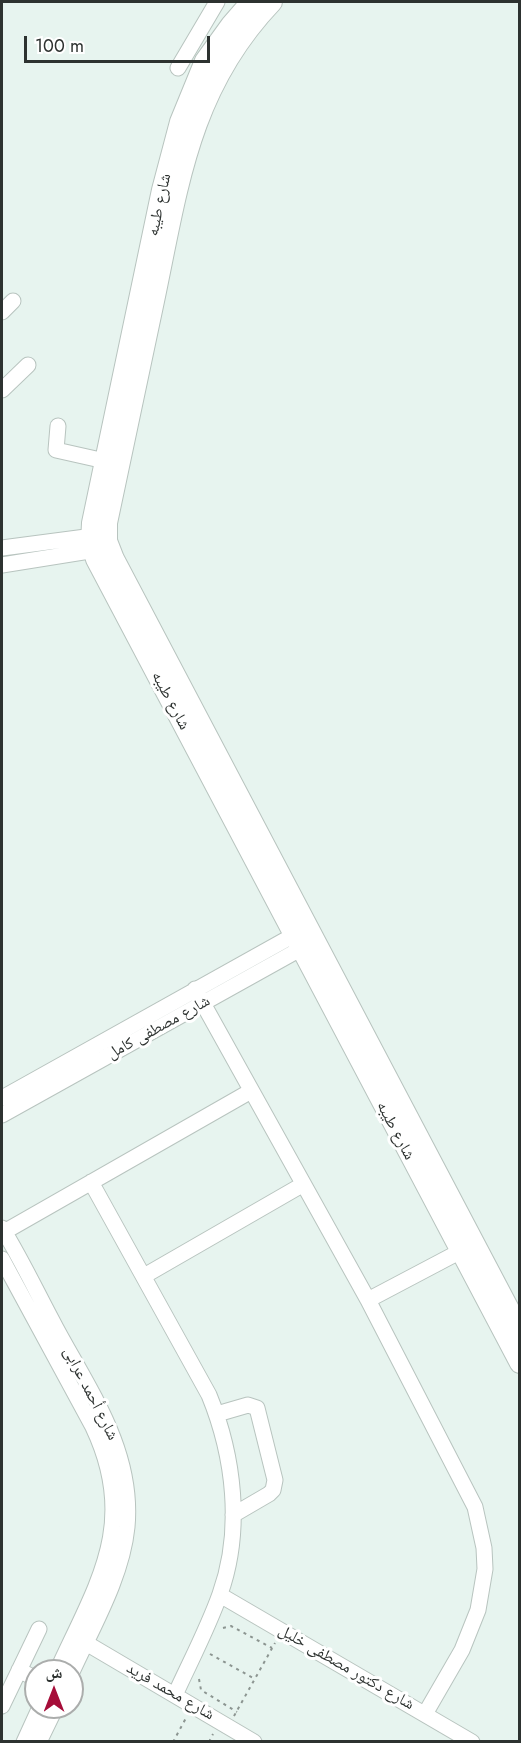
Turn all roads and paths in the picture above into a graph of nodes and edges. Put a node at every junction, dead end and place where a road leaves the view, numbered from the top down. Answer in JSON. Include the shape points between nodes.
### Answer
{"nodes":[{"id":1,"x":217,"y":2,"type":"edge"},
{"id":2,"x":252,"y":2,"type":"edge"},
{"id":3,"x":272,"y":2,"type":"edge"},
{"id":4,"x":178,"y":68,"type":"dead end"},
{"id":5,"x":13,"y":301,"type":"dead end"},
{"id":6,"x":2,"y":312,"type":"edge"},
{"id":7,"x":28,"y":365,"type":"dead end"},
{"id":8,"x":2,"y":390,"type":"edge"},
{"id":9,"x":58,"y":426,"type":"dead end"},
{"id":10,"x":105,"y":461,"type":"junction"},
{"id":11,"x":100,"y":542,"type":"junction"},
{"id":12,"x":2,"y":548,"type":"edge"},
{"id":13,"x":2,"y":565,"type":"edge"},
{"id":14,"x":304,"y":939,"type":"junction"},
{"id":15,"x":195,"y":989,"type":"junction"},
{"id":16,"x":203,"y":1004,"type":"junction"},
{"id":17,"x":250,"y":1091,"type":"junction"},
{"id":18,"x":2,"y":1098,"type":"edge"},
{"id":19,"x":2,"y":1115,"type":"edge"},
{"id":20,"x":91,"y":1182,"type":"junction"},
{"id":21,"x":302,"y":1185,"type":"junction"},
{"id":22,"x":3,"y":1230,"type":"edge"},
{"id":23,"x":459,"y":1252,"type":"junction"},
{"id":24,"x":2,"y":1259,"type":"edge"},
{"id":25,"x":144,"y":1276,"type":"junction"},
{"id":26,"x":368,"y":1300,"type":"junction"},
{"id":27,"x":519,"y":1330,"type":"edge"},
{"id":28,"x":519,"y":1363,"type":"edge"},
{"id":29,"x":217,"y":1414,"type":"junction"},
{"id":30,"x":233,"y":1515,"type":"junction"},
{"id":31,"x":220,"y":1595,"type":"junction"},
{"id":32,"x":222,"y":1628,"type":"dead end"},
{"id":33,"x":39,"y":1629,"type":"dead end"},
{"id":34,"x":282,"y":1631,"type":"junction"},
{"id":35,"x":86,"y":1643,"type":"junction"},
{"id":36,"x":214,"y":1646,"type":"dead end"},
{"id":37,"x":272,"y":1648,"type":"junction"},
{"id":38,"x":210,"y":1654,"type":"junction"},
{"id":39,"x":62,"y":1659,"type":"edge"},
{"id":40,"x":78,"y":1659,"type":"edge"},
{"id":41,"x":206,"y":1662,"type":"dead end"},
{"id":42,"x":19,"y":1670,"type":"junction"},
{"id":43,"x":202,"y":1671,"type":"dead end"},
{"id":44,"x":24,"y":1673,"type":"edge"},
{"id":45,"x":255,"y":1679,"type":"junction"},
{"id":46,"x":175,"y":1695,"type":"junction"},
{"id":47,"x":2,"y":1706,"type":"edge"},
{"id":48,"x":193,"y":1706,"type":"junction"},
{"id":49,"x":237,"y":1712,"type":"junction"},
{"id":50,"x":425,"y":1714,"type":"junction"},
{"id":51,"x":36,"y":1719,"type":"edge"},
{"id":52,"x":47,"y":1719,"type":"edge"},
{"id":53,"x":229,"y":1727,"type":"junction"},
{"id":54,"x":30,"y":1741,"type":"edge"},
{"id":55,"x":173,"y":1742,"type":"edge"},
{"id":56,"x":254,"y":1742,"type":"edge"},
{"id":57,"x":472,"y":1742,"type":"edge"}],
"edges":[{"from":1,"to":4,"type":"street"},
{"from":2,"to":10,"type":"main road","name":"شارع طيبه","via":[[205,61],[180,122]]},
{"from":3,"to":11,"type":"main road","name":"شارع طيبه","via":[[226,58],[195,126]]},
{"from":5,"to":6,"type":"street"},
{"from":7,"to":8,"type":"street"},
{"from":9,"to":10,"type":"street","via":[[56,450]]},
{"from":10,"to":11,"type":"main road","name":"شارع طيبه"},
{"from":11,"to":12,"type":"street"},
{"from":11,"to":13,"type":"street"},
{"from":11,"to":14,"type":"main road","name":"شارع طيبه"},
{"from":14,"to":15,"type":"street","name":"شارع مصطفى كامل"},
{"from":14,"to":16,"type":"street","name":"شارع مصطفى كامل"},
{"from":14,"to":23,"type":"main road","name":"شارع طيبه"},
{"from":14,"to":27,"type":"main road","name":"شارع طيبه"},
{"from":15,"to":16,"type":"street"},
{"from":15,"to":18,"type":"street","name":"شارع مصطفى كامل"},
{"from":16,"to":17,"type":"street"},
{"from":16,"to":19,"type":"street","name":"شارع مصطفى كامل"},
{"from":17,"to":20,"type":"street"},
{"from":17,"to":21,"type":"street"},
{"from":20,"to":22,"type":"street"},
{"from":20,"to":25,"type":"street"},
{"from":21,"to":25,"type":"street"},
{"from":21,"to":26,"type":"street"},
{"from":22,"to":35,"type":"street","name":"شارع أحمد عرابى","via":[[107,1422],[123,1465],[128,1511],[124,1546]]},
{"from":23,"to":26,"type":"street"},
{"from":23,"to":28,"type":"main road","name":"شارع طيبه"},
{"from":24,"to":39,"type":"street","name":"شارع أحمد عرابى","via":[[93,1427],[112,1482],[114,1519],[108,1555]]},
{"from":25,"to":29,"type":"street"},
{"from":26,"to":50,"type":"street","via":[[466,1487],[484,1548],[485,1569],[478,1610],[462,1650]]},
{"from":29,"to":30,"type":"street","via":[[230,1469]]},
{"from":29,"to":30,"type":"street","via":[[248,1406],[257,1408],[274,1480],[269,1494]]},
{"from":30,"to":31,"type":"street"},
{"from":31,"to":34,"type":"street","name":"شارع دكتور مصطفى خليل"},
{"from":31,"to":46,"type":"street"},
{"from":32,"to":37,"type":"path","via":[[231,1626]]},
{"from":33,"to":42,"type":"street"},
{"from":34,"to":37,"type":"path"},
{"from":34,"to":50,"type":"street","name":"شارع دكتور مصطفى خليل"},
{"from":35,"to":40,"type":"street","name":"شارع أحمد عرابى"},
{"from":35,"to":46,"type":"street","name":"شارع محمد فريد"},
{"from":36,"to":38,"type":"path"},
{"from":37,"to":45,"type":"path"},
{"from":38,"to":41,"type":"path"},
{"from":38,"to":45,"type":"path"},
{"from":42,"to":44,"type":"street"},
{"from":42,"to":47,"type":"street"},
{"from":43,"to":49,"type":"path","via":[[198,1683],[201,1690]]},
{"from":45,"to":49,"type":"path"},
{"from":46,"to":48,"type":"street","name":"شارع محمد فريد"},
{"from":48,"to":53,"type":"street","name":"شارع محمد فريد"},
{"from":48,"to":55,"type":"path"},
{"from":49,"to":53,"type":"path"},
{"from":50,"to":57,"type":"street","name":"شارع دكتور مصطفى خليل"},
{"from":51,"to":54,"type":"street"},
{"from":52,"to":54,"type":"street"},
{"from":53,"to":56,"type":"street","name":"شارع محمد فريد"}]}
